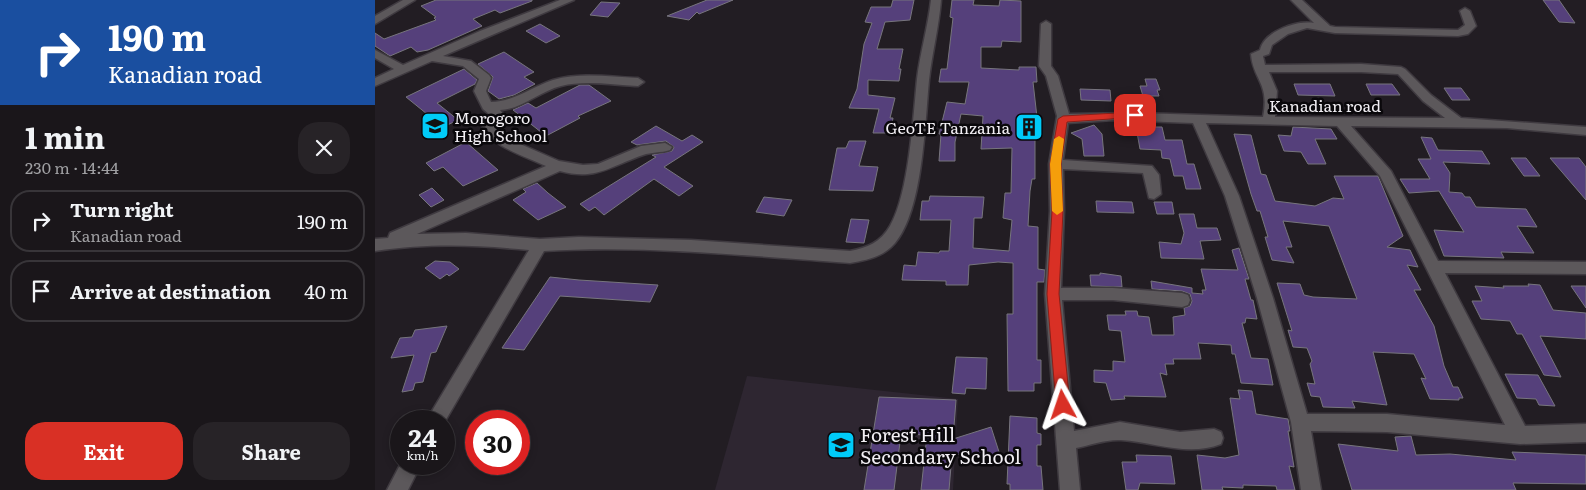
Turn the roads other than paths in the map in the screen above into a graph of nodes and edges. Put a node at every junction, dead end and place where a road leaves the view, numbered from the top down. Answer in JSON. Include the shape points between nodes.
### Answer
{"nodes":[{"id":1,"x":410,"y":0,"type":"edge"},
{"id":2,"x":569,"y":0,"type":"edge"},
{"id":3,"x":936,"y":0,"type":"edge"},
{"id":4,"x":1296,"y":0,"type":"edge"},
{"id":5,"x":1465,"y":11,"type":"dead end"},
{"id":6,"x":375,"y":21,"type":"edge"},
{"id":7,"x":1046,"y":24,"type":"dead end"},
{"id":8,"x":1327,"y":29,"type":"junction"},
{"id":9,"x":375,"y":53,"type":"edge"},
{"id":10,"x":430,"y":58,"type":"junction"},
{"id":11,"x":1260,"y":69,"type":"junction"},
{"id":12,"x":403,"y":70,"type":"junction"},
{"id":13,"x":375,"y":82,"type":"edge"},
{"id":14,"x":638,"y":82,"type":"dead end"},
{"id":15,"x":487,"y":106,"type":"junction"},
{"id":16,"x":1063,"y":119,"type":"junction"},
{"id":17,"x":1198,"y":120,"type":"junction"},
{"id":18,"x":1268,"y":122,"type":"junction"},
{"id":19,"x":1340,"y":122,"type":"junction"},
{"id":20,"x":1459,"y":123,"type":"junction"},
{"id":21,"x":1586,"y":131,"type":"edge"},
{"id":22,"x":665,"y":147,"type":"dead end"},
{"id":23,"x":1055,"y":164,"type":"junction"},
{"id":24,"x":560,"y":165,"type":"junction"},
{"id":25,"x":1154,"y":194,"type":"dead end"},
{"id":26,"x":375,"y":245,"type":"edge"},
{"id":27,"x":540,"y":245,"type":"junction"},
{"id":28,"x":1433,"y":267,"type":"junction"},
{"id":29,"x":1586,"y":268,"type":"edge"},
{"id":30,"x":1053,"y":294,"type":"junction"},
{"id":31,"x":1182,"y":300,"type":"dead end"},
{"id":32,"x":442,"y":410,"type":"edge"},
{"id":33,"x":1300,"y":422,"type":"junction"},
{"id":34,"x":1586,"y":433,"type":"edge"},
{"id":35,"x":1520,"y":435,"type":"junction"},
{"id":36,"x":1214,"y":438,"type":"dead end"},
{"id":37,"x":1066,"y":442,"type":"junction"},
{"id":38,"x":405,"y":475,"type":"edge"},
{"id":39,"x":397,"y":490,"type":"edge"},
{"id":40,"x":1070,"y":490,"type":"edge"},
{"id":41,"x":1311,"y":490,"type":"edge"}],
"edges":[{"from":1,"to":6,"type":"street"},
{"from":2,"to":10,"type":"street"},
{"from":3,"to":27,"type":"street","via":[[906,211],[891,236],[874,253],[850,257],[691,246]]},
{"from":4,"to":8,"type":"street"},
{"from":5,"to":8,"type":"street","via":[[1471,26],[1464,32],[1424,34]]},
{"from":7,"to":16,"type":"street","via":[[1044,34],[1048,54],[1045,66],[1052,76]]},
{"from":8,"to":11,"type":"street","via":[[1307,25],[1278,34],[1267,43],[1265,52],[1257,54]]},
{"from":9,"to":12,"type":"street"},
{"from":10,"to":12,"type":"street"},
{"from":10,"to":15,"type":"street","via":[[467,63],[485,78],[479,91]]},
{"from":11,"to":18,"type":"street","via":[[1270,87],[1272,99]]},
{"from":11,"to":20,"type":"street","via":[[1401,71],[1427,98]]},
{"from":12,"to":13,"type":"street"},
{"from":14,"to":15,"type":"street","via":[[575,80],[537,90],[505,106]]},
{"from":15,"to":24,"type":"street","via":[[498,115],[487,124],[489,131],[503,142]]},
{"from":16,"to":17,"type":"street","name":"Kanadian road","via":[[1135,115]]},
{"from":16,"to":23,"type":"street"},
{"from":17,"to":18,"type":"street","name":"Kanadian road"},
{"from":17,"to":33,"type":"street","via":[[1232,196]]},
{"from":18,"to":19,"type":"street","name":"Kanadian road"},
{"from":19,"to":20,"type":"street","name":"Kanadian road"},
{"from":19,"to":28,"type":"street","via":[[1386,174]]},
{"from":20,"to":21,"type":"street","name":"Kanadian road","via":[[1515,124]]},
{"from":22,"to":24,"type":"street","via":[[639,152],[610,166],[573,170]]},
{"from":23,"to":25,"type":"street","via":[[1147,168],[1152,175]]},
{"from":23,"to":30,"type":"street","via":[[1057,211]]},
{"from":24,"to":26,"type":"street"},
{"from":26,"to":27,"type":"street","via":[[443,238]]},
{"from":27,"to":32,"type":"street"},
{"from":28,"to":29,"type":"street"},
{"from":28,"to":35,"type":"street"},
{"from":30,"to":31,"type":"street","via":[[1113,294]]},
{"from":30,"to":37,"type":"street"},
{"from":33,"to":35,"type":"street","via":[[1387,423]]},
{"from":33,"to":41,"type":"street"},
{"from":34,"to":35,"type":"street"},
{"from":36,"to":37,"type":"street","via":[[1180,441],[1120,431]]},
{"from":37,"to":40,"type":"street"},
{"from":38,"to":39,"type":"street"}]}
